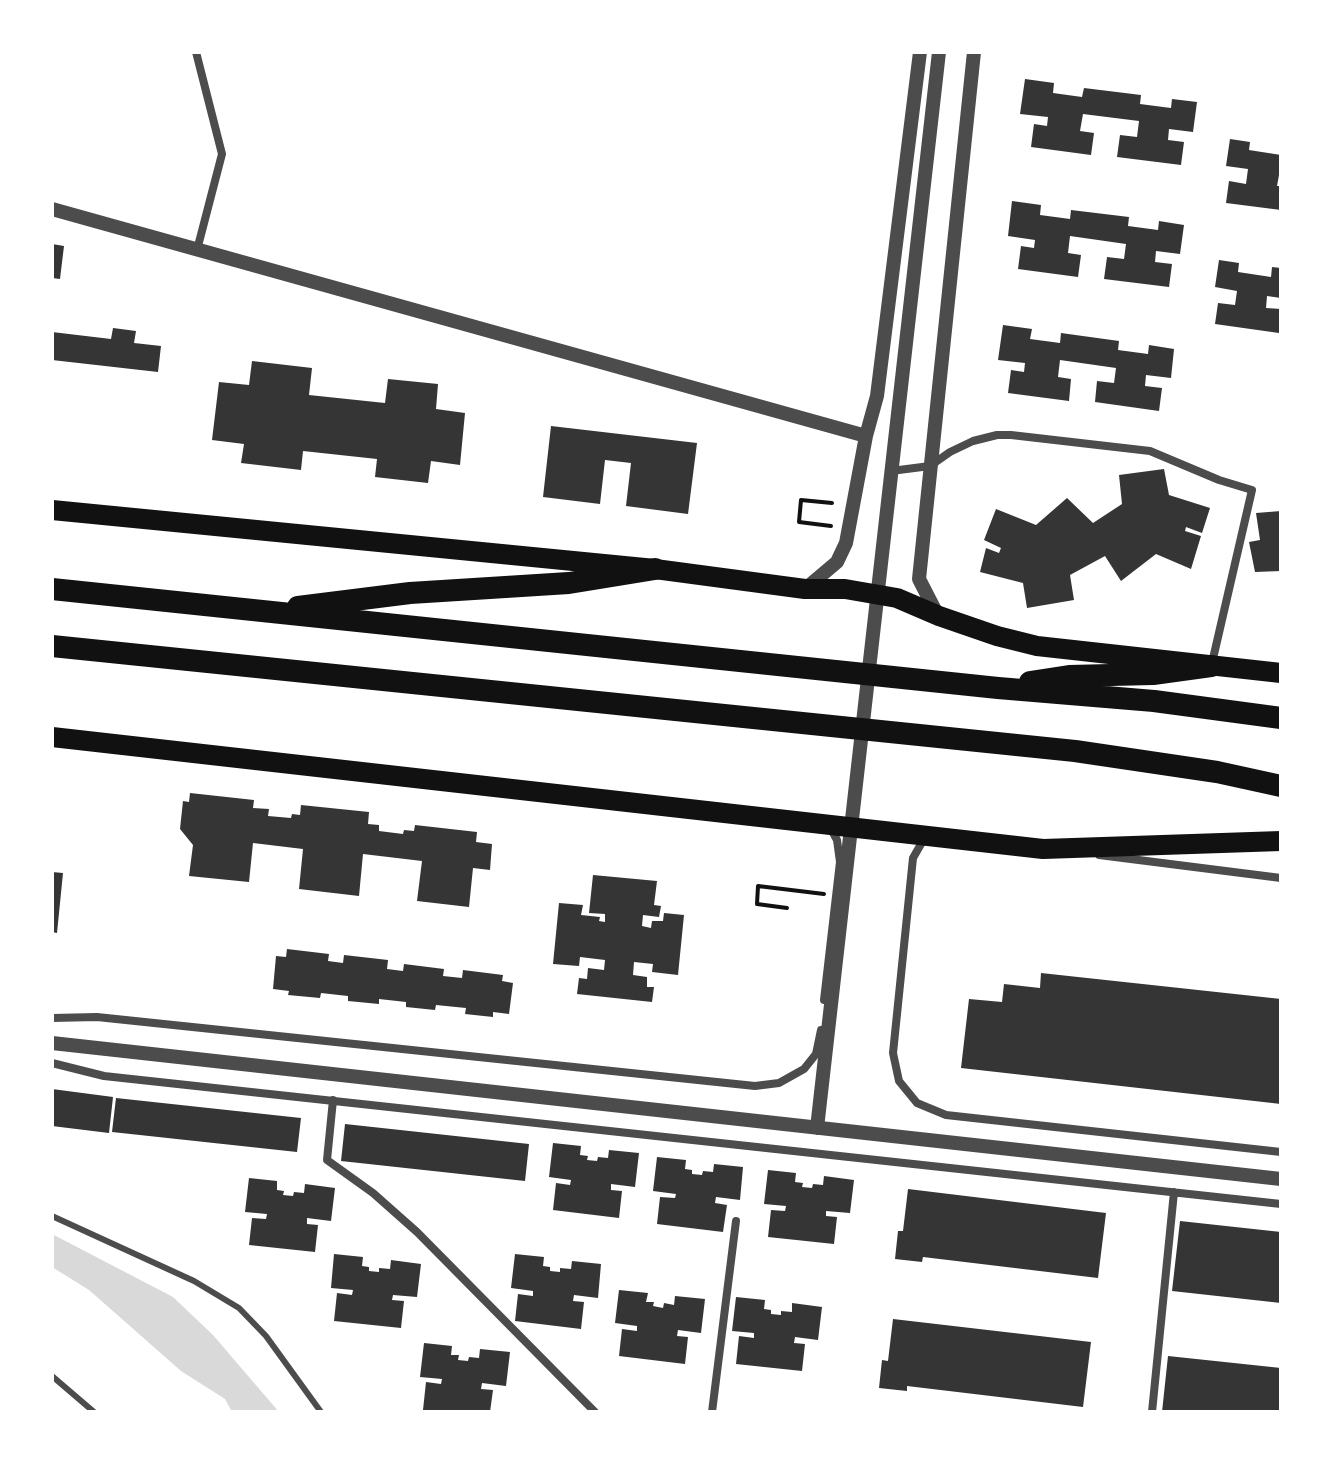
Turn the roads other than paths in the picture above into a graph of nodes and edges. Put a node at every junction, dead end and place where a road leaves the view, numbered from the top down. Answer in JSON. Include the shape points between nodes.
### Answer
{"nodes":[{"id":1,"x":196,"y":52,"type":"edge"},
{"id":2,"x":920,"y":52,"type":"edge"},
{"id":3,"x":939,"y":52,"type":"edge"},
{"id":4,"x":974,"y":52,"type":"edge"},
{"id":5,"x":52,"y":209,"type":"edge"},
{"id":6,"x":197,"y":250,"type":"junction"},
{"id":7,"x":866,"y":436,"type":"junction"},
{"id":8,"x":891,"y":471,"type":"junction"},
{"id":9,"x":52,"y":510,"type":"edge"},
{"id":10,"x":655,"y":569,"type":"junction"},
{"id":11,"x":52,"y":589,"type":"edge"},
{"id":12,"x":805,"y":589,"type":"junction"},
{"id":13,"x":268,"y":611,"type":"junction"},
{"id":14,"x":939,"y":616,"type":"junction"},
{"id":15,"x":52,"y":646,"type":"edge"},
{"id":16,"x":1211,"y":666,"type":"junction"},
{"id":17,"x":1281,"y":673,"type":"edge"},
{"id":18,"x":998,"y":688,"type":"junction"},
{"id":19,"x":1281,"y":718,"type":"edge"},
{"id":20,"x":52,"y":737,"type":"edge"},
{"id":21,"x":1281,"y":786,"type":"edge"},
{"id":22,"x":828,"y":825,"type":"junction"},
{"id":23,"x":926,"y":836,"type":"junction"},
{"id":24,"x":1281,"y":841,"type":"edge"},
{"id":25,"x":1043,"y":849,"type":"junction"},
{"id":26,"x":1281,"y":878,"type":"edge"},
{"id":27,"x":52,"y":1018,"type":"edge"},
{"id":28,"x":52,"y":1043,"type":"edge"},
{"id":29,"x":52,"y":1063,"type":"edge"},
{"id":30,"x":333,"y":1100,"type":"junction"},
{"id":31,"x":817,"y":1128,"type":"junction"},
{"id":32,"x":1281,"y":1152,"type":"edge"},
{"id":33,"x":1281,"y":1179,"type":"edge"},
{"id":34,"x":1174,"y":1192,"type":"junction"},
{"id":35,"x":1281,"y":1204,"type":"edge"},
{"id":36,"x":52,"y":1216,"type":"edge"},
{"id":37,"x":736,"y":1221,"type":"dead end"},
{"id":38,"x":52,"y":1376,"type":"edge"},
{"id":39,"x":94,"y":1412,"type":"edge"},
{"id":40,"x":321,"y":1412,"type":"edge"},
{"id":41,"x":595,"y":1412,"type":"edge"},
{"id":42,"x":712,"y":1412,"type":"edge"},
{"id":43,"x":1152,"y":1412,"type":"edge"}],
"edges":[{"from":1,"to":6,"type":"street","via":[[222,154]]},
{"from":2,"to":7,"type":"street","via":[[877,396]]},
{"from":3,"to":8,"type":"street"},
{"from":4,"to":14,"type":"street","via":[[919,566],[919,579]]},
{"from":5,"to":6,"type":"street"},
{"from":6,"to":7,"type":"street"},
{"from":7,"to":12,"type":"street","via":[[846,543],[837,562]]},
{"from":8,"to":16,"type":"street","via":[[930,466],[962,446],[997,435],[1027,436],[1150,451],[1252,490]]},
{"from":8,"to":31,"type":"street"},
{"from":9,"to":10,"type":"main road"},
{"from":10,"to":12,"type":"main road"},
{"from":10,"to":13,"type":"highway","via":[[569,583],[410,593]]},
{"from":11,"to":13,"type":"highway"},
{"from":12,"to":14,"type":"main road","via":[[897,598]]},
{"from":13,"to":18,"type":"highway"},
{"from":14,"to":16,"type":"main road","via":[[1037,646]]},
{"from":15,"to":21,"type":"highway","via":[[1075,751]]},
{"from":16,"to":17,"type":"main road"},
{"from":16,"to":18,"type":"highway","via":[[1069,676]]},
{"from":18,"to":19,"type":"highway"},
{"from":20,"to":22,"type":"main road"},
{"from":22,"to":23,"type":"main road"},
{"from":22,"to":27,"type":"street","via":[[840,862],[819,1046],[804,1069],[779,1083],[741,1086],[97,1017]]},
{"from":23,"to":25,"type":"main road"},
{"from":23,"to":32,"type":"street","via":[[913,858],[893,1053],[899,1081],[917,1103],[946,1115]]},
{"from":24,"to":25,"type":"main road"},
{"from":25,"to":26,"type":"street"},
{"from":28,"to":31,"type":"street"},
{"from":29,"to":30,"type":"street","via":[[104,1076]]},
{"from":30,"to":34,"type":"street"},
{"from":30,"to":41,"type":"street","via":[[327,1160],[417,1232]]},
{"from":31,"to":33,"type":"street"},
{"from":34,"to":35,"type":"street"},
{"from":34,"to":43,"type":"street"},
{"from":36,"to":40,"type":"lane","via":[[194,1281],[239,1308]]},
{"from":37,"to":42,"type":"street"},
{"from":38,"to":39,"type":"lane"}]}
